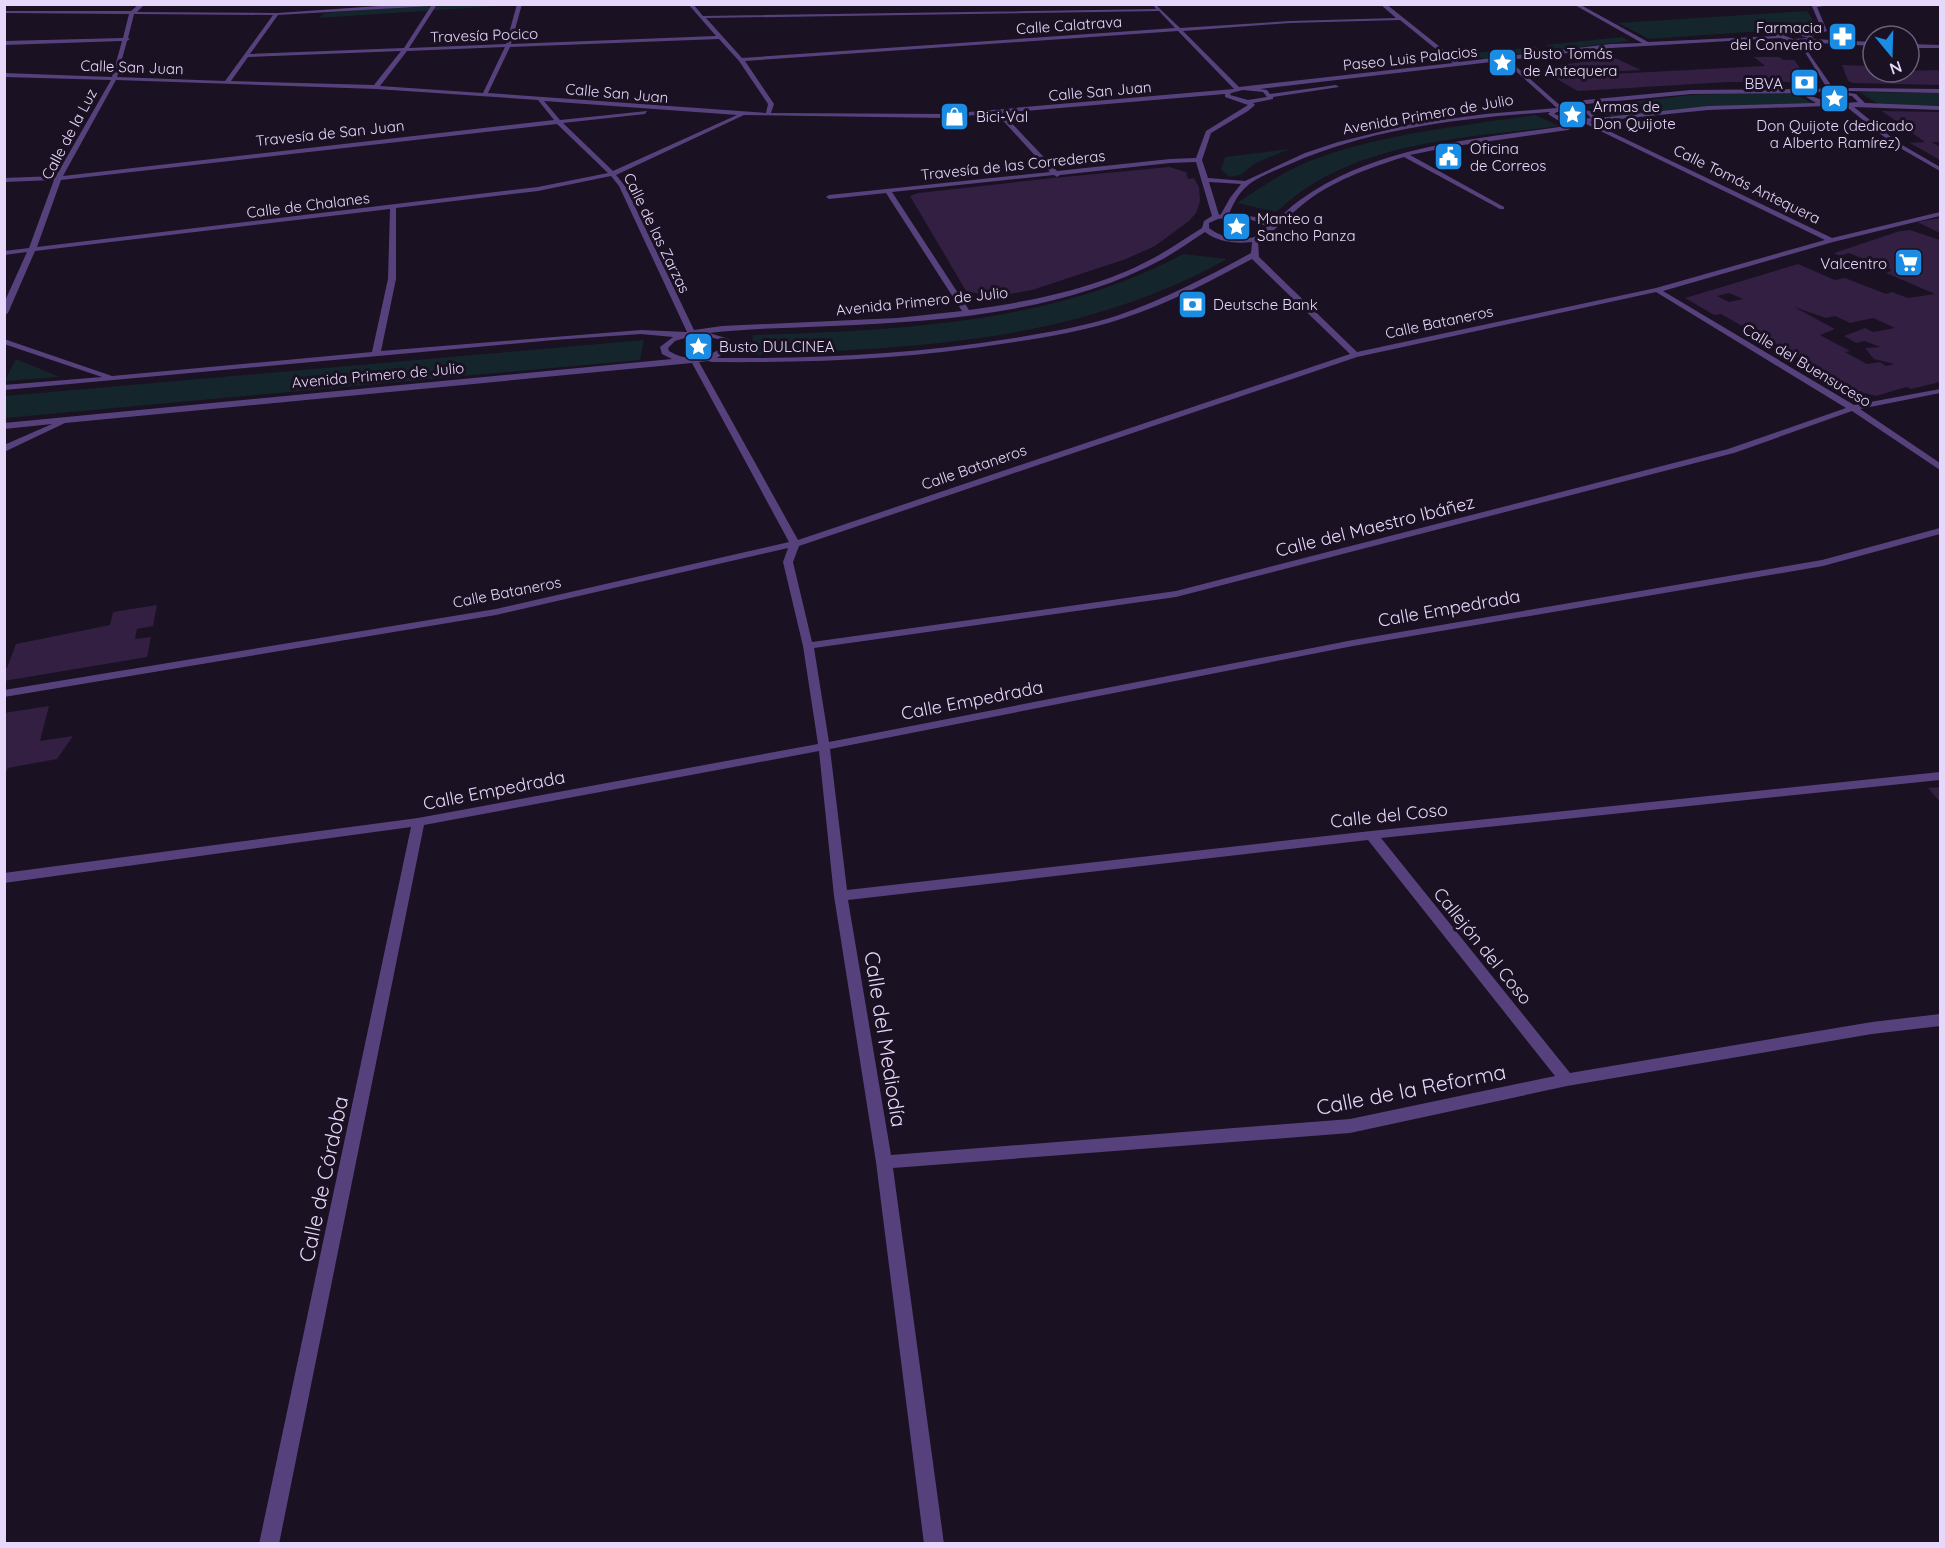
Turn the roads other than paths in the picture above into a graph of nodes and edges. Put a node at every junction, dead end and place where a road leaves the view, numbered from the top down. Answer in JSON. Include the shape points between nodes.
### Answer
{"nodes":[{"id":1,"x":143,"y":4,"type":"edge"},
{"id":2,"x":321,"y":4,"type":"edge"},
{"id":3,"x":439,"y":4,"type":"edge"},
{"id":4,"x":520,"y":4,"type":"edge"},
{"id":5,"x":690,"y":4,"type":"edge"},
{"id":6,"x":1155,"y":4,"type":"edge"},
{"id":7,"x":1382,"y":4,"type":"edge"},
{"id":8,"x":1575,"y":4,"type":"edge"},
{"id":9,"x":1837,"y":4,"type":"edge"},
{"id":10,"x":435,"y":5,"type":"edge"},
{"id":11,"x":1813,"y":5,"type":"edge"},
{"id":12,"x":1160,"y":10,"type":"junction"},
{"id":13,"x":4,"y":12,"type":"edge"},
{"id":14,"x":132,"y":13,"type":"junction"},
{"id":15,"x":277,"y":14,"type":"junction"},
{"id":16,"x":321,"y":14,"type":"junction"},
{"id":17,"x":701,"y":17,"type":"junction"},
{"id":18,"x":1399,"y":19,"type":"junction"},
{"id":19,"x":1179,"y":29,"type":"junction"},
{"id":20,"x":720,"y":37,"type":"junction"},
{"id":21,"x":1779,"y":37,"type":"junction"},
{"id":22,"x":1810,"y":38,"type":"junction"},
{"id":23,"x":127,"y":39,"type":"junction"},
{"id":24,"x":1715,"y":39,"type":"junction"},
{"id":25,"x":1798,"y":41,"type":"junction"},
{"id":26,"x":4,"y":43,"type":"edge"},
{"id":27,"x":1647,"y":43,"type":"junction"},
{"id":28,"x":1861,"y":43,"type":"edge"},
{"id":29,"x":508,"y":46,"type":"junction"},
{"id":30,"x":1921,"y":46,"type":"edge"},
{"id":31,"x":1941,"y":47,"type":"edge"},
{"id":32,"x":406,"y":50,"type":"junction"},
{"id":33,"x":248,"y":56,"type":"junction"},
{"id":34,"x":741,"y":60,"type":"junction"},
{"id":35,"x":1489,"y":61,"type":"junction"},
{"id":36,"x":1510,"y":62,"type":"junction"},
{"id":37,"x":1459,"y":65,"type":"junction"},
{"id":38,"x":1501,"y":66,"type":"junction"},
{"id":39,"x":4,"y":75,"type":"edge"},
{"id":40,"x":1431,"y":75,"type":"dead end"},
{"id":41,"x":114,"y":79,"type":"junction"},
{"id":42,"x":227,"y":82,"type":"junction"},
{"id":43,"x":376,"y":87,"type":"junction"},
{"id":44,"x":1340,"y":87,"type":"dead end"},
{"id":45,"x":1251,"y":88,"type":"junction"},
{"id":46,"x":1237,"y":89,"type":"junction"},
{"id":47,"x":1827,"y":90,"type":"junction"},
{"id":48,"x":1817,"y":91,"type":"junction"},
{"id":49,"x":1838,"y":91,"type":"junction"},
{"id":50,"x":1941,"y":91,"type":"edge"},
{"id":51,"x":1228,"y":92,"type":"junction"},
{"id":52,"x":485,"y":94,"type":"junction"},
{"id":53,"x":1272,"y":95,"type":"junction"},
{"id":54,"x":540,"y":99,"type":"junction"},
{"id":55,"x":1248,"y":102,"type":"junction"},
{"id":56,"x":1830,"y":104,"type":"junction"},
{"id":57,"x":1858,"y":104,"type":"junction"},
{"id":58,"x":1850,"y":106,"type":"junction"},
{"id":59,"x":658,"y":108,"type":"junction"},
{"id":60,"x":1941,"y":108,"type":"edge"},
{"id":61,"x":1569,"y":109,"type":"junction"},
{"id":62,"x":1558,"y":110,"type":"junction"},
{"id":63,"x":999,"y":112,"type":"junction"},
{"id":64,"x":742,"y":115,"type":"junction"},
{"id":65,"x":768,"y":116,"type":"junction"},
{"id":66,"x":1586,"y":121,"type":"junction"},
{"id":67,"x":558,"y":124,"type":"junction"},
{"id":68,"x":1405,"y":155,"type":"junction"},
{"id":69,"x":1198,"y":160,"type":"junction"},
{"id":70,"x":1941,"y":169,"type":"edge"},
{"id":71,"x":613,"y":174,"type":"junction"},
{"id":72,"x":1057,"y":175,"type":"junction"},
{"id":73,"x":58,"y":178,"type":"junction"},
{"id":74,"x":4,"y":180,"type":"edge"},
{"id":75,"x":1206,"y":180,"type":"junction"},
{"id":76,"x":1247,"y":183,"type":"junction"},
{"id":77,"x":890,"y":192,"type":"junction"},
{"id":78,"x":829,"y":197,"type":"dead end"},
{"id":79,"x":393,"y":208,"type":"junction"},
{"id":80,"x":1502,"y":208,"type":"dead end"},
{"id":81,"x":1941,"y":214,"type":"edge"},
{"id":82,"x":1220,"y":217,"type":"junction"},
{"id":83,"x":1205,"y":229,"type":"junction"},
{"id":84,"x":1271,"y":229,"type":"junction"},
{"id":85,"x":1255,"y":240,"type":"junction"},
{"id":86,"x":1831,"y":240,"type":"junction"},
{"id":87,"x":32,"y":250,"type":"junction"},
{"id":88,"x":4,"y":253,"type":"edge"},
{"id":89,"x":1255,"y":254,"type":"junction"},
{"id":90,"x":1657,"y":290,"type":"junction"},
{"id":91,"x":966,"y":312,"type":"junction"},
{"id":92,"x":4,"y":313,"type":"edge"},
{"id":93,"x":695,"y":333,"type":"junction"},
{"id":94,"x":680,"y":335,"type":"junction"},
{"id":95,"x":4,"y":341,"type":"edge"},
{"id":96,"x":376,"y":354,"type":"junction"},
{"id":97,"x":1355,"y":355,"type":"junction"},
{"id":98,"x":695,"y":360,"type":"junction"},
{"id":99,"x":112,"y":377,"type":"junction"},
{"id":100,"x":4,"y":388,"type":"edge"},
{"id":101,"x":1941,"y":391,"type":"edge"},
{"id":102,"x":1853,"y":408,"type":"junction"},
{"id":103,"x":71,"y":419,"type":"junction"},
{"id":104,"x":4,"y":426,"type":"edge"},
{"id":105,"x":4,"y":449,"type":"edge"},
{"id":106,"x":1941,"y":467,"type":"edge"},
{"id":107,"x":1941,"y":531,"type":"edge"},
{"id":108,"x":795,"y":544,"type":"junction"},
{"id":109,"x":808,"y":646,"type":"junction"},
{"id":110,"x":4,"y":694,"type":"edge"},
{"id":111,"x":824,"y":746,"type":"junction"},
{"id":112,"x":1941,"y":776,"type":"edge"},
{"id":113,"x":418,"y":822,"type":"junction"},
{"id":114,"x":1371,"y":835,"type":"junction"},
{"id":115,"x":4,"y":878,"type":"edge"},
{"id":116,"x":841,"y":896,"type":"junction"},
{"id":117,"x":1941,"y":1020,"type":"edge"},
{"id":118,"x":1567,"y":1080,"type":"junction"},
{"id":119,"x":884,"y":1162,"type":"junction"},
{"id":120,"x":269,"y":1544,"type":"edge"},
{"id":121,"x":934,"y":1544,"type":"edge"}],
"edges":[{"from":1,"to":14,"type":"street"},
{"from":2,"to":16,"type":"street"},
{"from":3,"to":10,"type":"street"},
{"from":4,"to":29,"type":"street"},
{"from":5,"to":17,"type":"street"},
{"from":6,"to":12,"type":"street"},
{"from":7,"to":18,"type":"street"},
{"from":8,"to":27,"type":"street"},
{"from":9,"to":11,"type":"street"},
{"from":10,"to":16,"type":"street"},
{"from":10,"to":32,"type":"street"},
{"from":11,"to":22,"type":"street","via":[[1825,31]]},
{"from":12,"to":17,"type":"street"},
{"from":12,"to":19,"type":"street"},
{"from":13,"to":14,"type":"street"},
{"from":14,"to":15,"type":"street"},
{"from":14,"to":23,"type":"street","name":"Calle de la Luz"},
{"from":15,"to":16,"type":"street"},
{"from":15,"to":33,"type":"street"},
{"from":17,"to":20,"type":"street"},
{"from":18,"to":19,"type":"street","name":"Calle Calatrava"},
{"from":18,"to":37,"type":"street"},
{"from":19,"to":34,"type":"street","name":"Calle Calatrava"},
{"from":19,"to":46,"type":"street"},
{"from":20,"to":29,"type":"street","name":"Travesía Pocico"},
{"from":20,"to":34,"type":"street"},
{"from":21,"to":22,"type":"street","via":[[1778,34],[1788,32]]},
{"from":21,"to":24,"type":"street","name":"Paseo Luis Palacios"},
{"from":21,"to":25,"type":"street"},
{"from":22,"to":25,"type":"street"},
{"from":22,"to":28,"type":"street"},
{"from":23,"to":26,"type":"street"},
{"from":23,"to":41,"type":"street","name":"Calle de la Luz"},
{"from":24,"to":27,"type":"street","name":"Paseo Luis Palacios"},
{"from":24,"to":36,"type":"street","name":"Paseo Luis Palacios"},
{"from":25,"to":47,"type":"street","via":[[1830,88]]},
{"from":27,"to":36,"type":"street","name":"Paseo Luis Palacios"},
{"from":29,"to":32,"type":"street","name":"Travesía Pocico"},
{"from":29,"to":52,"type":"street"},
{"from":30,"to":31,"type":"street"},
{"from":32,"to":33,"type":"street","name":"Travesía Pocico"},
{"from":32,"to":43,"type":"street"},
{"from":33,"to":42,"type":"street"},
{"from":34,"to":65,"type":"street","via":[[771,104]]},
{"from":35,"to":36,"type":"street","name":"Paseo Luis Palacios"},
{"from":35,"to":37,"type":"street","name":"Paseo Luis Palacios"},
{"from":35,"to":38,"type":"street"},
{"from":36,"to":38,"type":"street","name":"Paseo Luis Palacios"},
{"from":36,"to":62,"type":"street"},
{"from":37,"to":45,"type":"street","name":"Paseo Luis Palacios"},
{"from":38,"to":40,"type":"street","name":"Paseo Luis Palacios"},
{"from":39,"to":41,"type":"street","name":"Calle San Juan"},
{"from":41,"to":42,"type":"street","name":"Calle San Juan"},
{"from":41,"to":73,"type":"street","name":"Calle de la Luz"},
{"from":42,"to":43,"type":"street","name":"Calle San Juan"},
{"from":43,"to":52,"type":"street","name":"Calle San Juan"},
{"from":44,"to":53,"type":"street","name":"Paseo Luis Palacios"},
{"from":45,"to":46,"type":"street","name":"Paseo Luis Palacios"},
{"from":45,"to":53,"type":"street"},
{"from":46,"to":51,"type":"street","name":"Calle San Juan"},
{"from":47,"to":48,"type":"street"},
{"from":47,"to":49,"type":"street"},
{"from":48,"to":56,"type":"street","via":[[1808,96]]},
{"from":48,"to":61,"type":"street","via":[[1691,92],[1585,102]]},
{"from":49,"to":50,"type":"street"},
{"from":49,"to":57,"type":"street","via":[[1859,98],[1862,103]]},
{"from":51,"to":55,"type":"street","via":[[1230,98]]},
{"from":51,"to":63,"type":"street","name":"Calle San Juan"},
{"from":52,"to":54,"type":"street","name":"Calle San Juan"},
{"from":53,"to":55,"type":"street","name":"Paseo Luis Palacios","via":[[1268,100]]},
{"from":54,"to":59,"type":"street","name":"Calle San Juan"},
{"from":54,"to":67,"type":"street","name":"Calle de las Zarzas"},
{"from":55,"to":69,"type":"street","via":[[1251,105],[1246,110],[1208,132]]},
{"from":56,"to":58,"type":"street","name":"Avenida Primero de Julio"},
{"from":56,"to":66,"type":"street","name":"Avenida Primero de Julio","via":[[1708,108]]},
{"from":57,"to":58,"type":"street"},
{"from":57,"to":60,"type":"street"},
{"from":58,"to":70,"type":"street","via":[[1895,143]]},
{"from":59,"to":64,"type":"street","name":"Calle San Juan"},
{"from":59,"to":67,"type":"street","name":"Travesía de San Juan"},
{"from":61,"to":62,"type":"street","name":"Avenida Primero de Julio"},
{"from":61,"to":66,"type":"street","via":[[1593,114],[1595,118]]},
{"from":62,"to":66,"type":"street","via":[[1551,114],[1558,119]]},
{"from":62,"to":76,"type":"street","name":"Avenida Primero de Julio","via":[[1476,118],[1333,144]]},
{"from":63,"to":65,"type":"street","name":"Calle San Juan","via":[[945,116]]},
{"from":63,"to":72,"type":"street"},
{"from":64,"to":65,"type":"street","name":"Calle San Juan"},
{"from":64,"to":71,"type":"street","name":"Calle de Chalanes"},
{"from":66,"to":68,"type":"street","name":"Avenida Primero de Julio","via":[[1568,128]]},
{"from":66,"to":86,"type":"street","name":"Calle Tomás Antequera"},
{"from":67,"to":71,"type":"street","name":"Calle de las Zarzas"},
{"from":67,"to":73,"type":"street","name":"Travesía de San Juan","via":[[390,139]]},
{"from":68,"to":80,"type":"street"},
{"from":68,"to":84,"type":"street","name":"Avenida Primero de Julio","via":[[1327,184]]},
{"from":69,"to":72,"type":"street","name":"Travesía de las Correderas"},
{"from":69,"to":75,"type":"street"},
{"from":71,"to":79,"type":"street","name":"Calle de Chalanes","via":[[538,189]]},
{"from":71,"to":93,"type":"street","name":"Calle de las Zarzas"},
{"from":72,"to":77,"type":"street","name":"Travesía de las Correderas"},
{"from":73,"to":74,"type":"street","name":"Travesía de San Juan"},
{"from":73,"to":87,"type":"street","name":"Calle de la Luz"},
{"from":75,"to":76,"type":"street"},
{"from":75,"to":82,"type":"street"},
{"from":76,"to":82,"type":"street","name":"Avenida Primero de Julio"},
{"from":77,"to":78,"type":"street","name":"Travesía de las Correderas"},
{"from":77,"to":91,"type":"street"},
{"from":79,"to":87,"type":"street","name":"Calle de Chalanes"},
{"from":79,"to":96,"type":"street","via":[[392,279]]},
{"from":81,"to":86,"type":"street","name":"Calle Bataneros"},
{"from":82,"to":83,"type":"street","name":"Avenida Primero de Julio","via":[[1206,222]]},
{"from":82,"to":84,"type":"street","via":[[1254,218]]},
{"from":83,"to":85,"type":"street","via":[[1225,239]]},
{"from":83,"to":91,"type":"street","name":"Avenida Primero de Julio","via":[[1181,247],[1118,278],[1024,303]]},
{"from":84,"to":85,"type":"street","name":"Avenida Primero de Julio","via":[[1268,235]]},
{"from":85,"to":89,"type":"street"},
{"from":86,"to":90,"type":"street","name":"Calle Bataneros"},
{"from":87,"to":88,"type":"street","name":"Calle de Chalanes"},
{"from":87,"to":92,"type":"street","name":"Calle de la Luz"},
{"from":89,"to":97,"type":"street"},
{"from":89,"to":98,"type":"street","name":"Avenida Primero de Julio","via":[[1207,282],[1122,316],[1074,330],[900,354]]},
{"from":90,"to":97,"type":"street","name":"Calle Bataneros"},
{"from":90,"to":102,"type":"street","name":"Calle del Buensuceso"},
{"from":91,"to":93,"type":"street","name":"Avenida Primero de Julio","via":[[878,322]]},
{"from":93,"to":94,"type":"street","name":"Avenida Primero de Julio"},
{"from":93,"to":98,"type":"street","via":[[718,335],[728,343],[721,353]]},
{"from":94,"to":96,"type":"street","name":"Avenida Primero de Julio","via":[[642,332]]},
{"from":94,"to":98,"type":"street","via":[[666,343],[665,352],[678,359]]},
{"from":95,"to":99,"type":"street","name":"Avenida Primero de Julio"},
{"from":96,"to":99,"type":"street","name":"Avenida Primero de Julio"},
{"from":97,"to":108,"type":"street","name":"Calle Bataneros"},
{"from":98,"to":103,"type":"street","name":"Avenida Primero de Julio"},
{"from":98,"to":108,"type":"street"},
{"from":99,"to":100,"type":"street","name":"Avenida Primero de Julio"},
{"from":101,"to":102,"type":"street","name":"Calle del Maestro Ibáñez"},
{"from":102,"to":106,"type":"street","name":"Calle del Buensuceso"},
{"from":102,"to":109,"type":"street","name":"Calle del Maestro Ibáñez","via":[[1731,451],[1176,594]]},
{"from":103,"to":104,"type":"street","name":"Avenida Primero de Julio"},
{"from":103,"to":105,"type":"street","name":"Avenida Primero de Julio"},
{"from":107,"to":111,"type":"street","name":"Calle Empedrada","via":[[1823,563],[1353,643]]},
{"from":108,"to":109,"type":"street","name":"Calle del Mediodía","via":[[788,561]]},
{"from":108,"to":110,"type":"street","name":"Calle Bataneros","via":[[496,612]]},
{"from":109,"to":111,"type":"street","name":"Calle del Mediodía"},
{"from":111,"to":113,"type":"street","name":"Calle Empedrada"},
{"from":111,"to":116,"type":"street","name":"Calle del Mediodía"},
{"from":112,"to":114,"type":"street","name":"Calle del Coso"},
{"from":113,"to":115,"type":"street","name":"Calle Empedrada"},
{"from":113,"to":120,"type":"street","name":"Calle de Córdoba"},
{"from":114,"to":116,"type":"street","name":"Calle del Coso"},
{"from":114,"to":118,"type":"street","name":"Callejón del Coso"},
{"from":116,"to":119,"type":"street","name":"Calle del Mediodía"},
{"from":117,"to":118,"type":"street","name":"Calle de la Reforma","via":[[1872,1028]]},
{"from":118,"to":119,"type":"street","name":"Calle de la Reforma","via":[[1350,1126]]},
{"from":119,"to":121,"type":"street","name":"Calle del Mediodía"}]}
